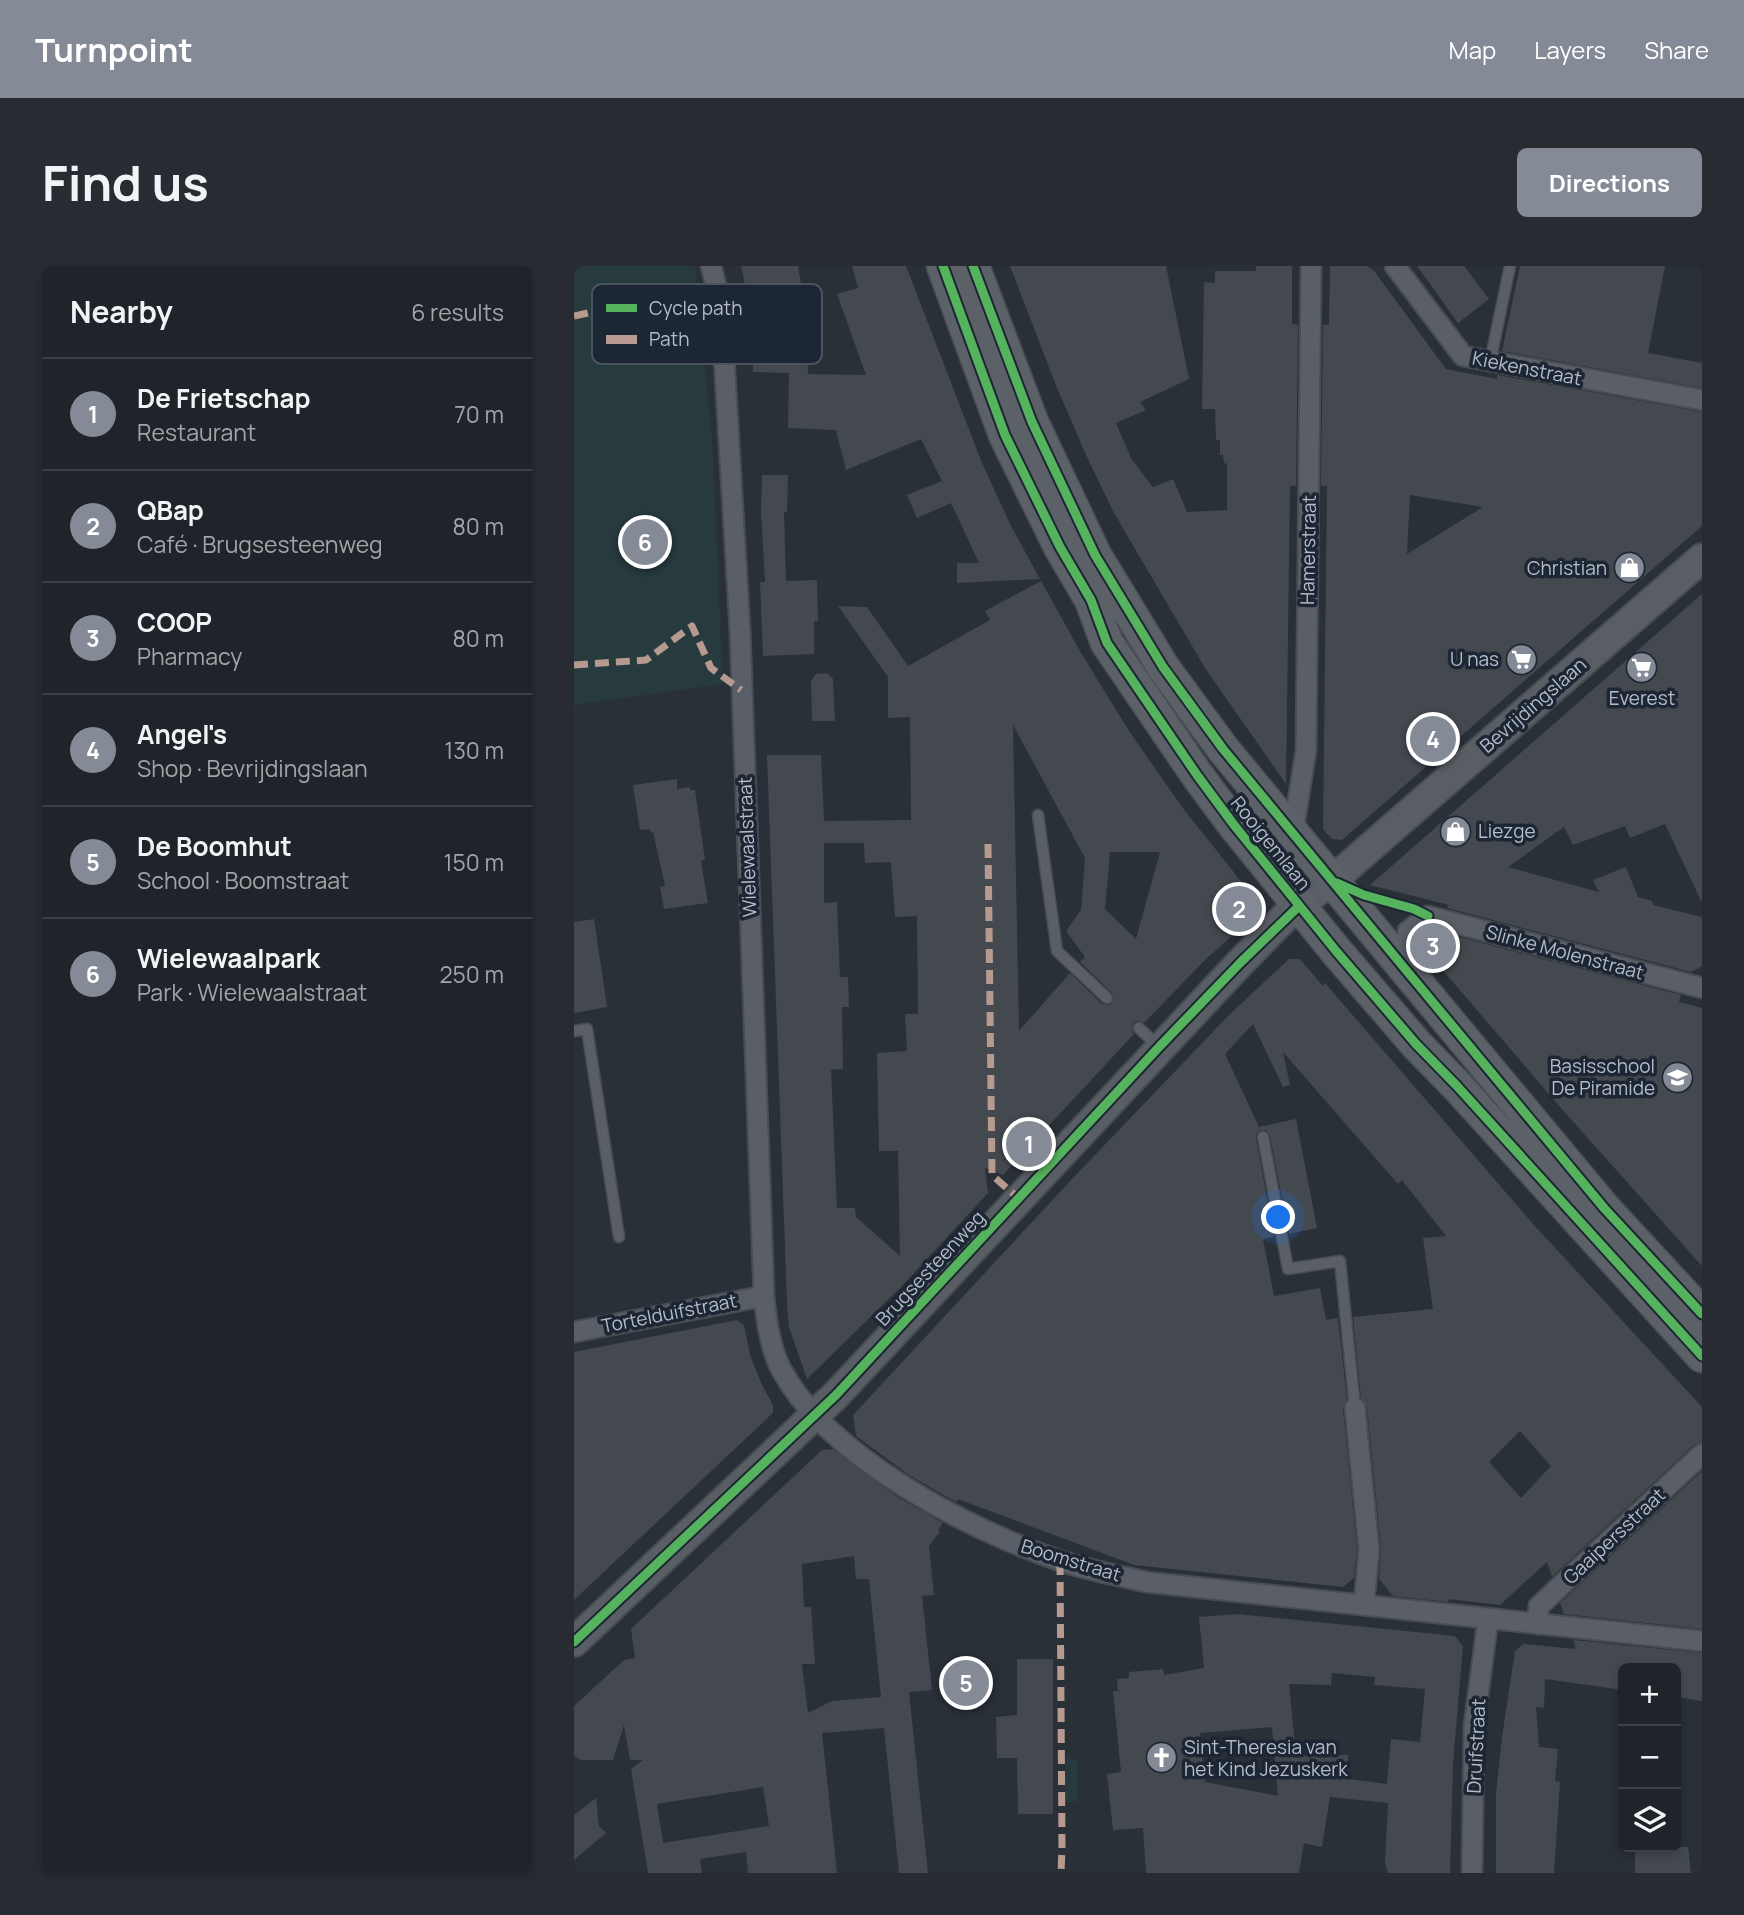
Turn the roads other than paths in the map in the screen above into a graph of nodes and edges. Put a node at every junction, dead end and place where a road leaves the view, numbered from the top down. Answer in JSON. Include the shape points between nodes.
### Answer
{"nodes":[{"id":1,"x":711,"y":266,"type":"edge"},
{"id":2,"x":943,"y":266,"type":"edge"},
{"id":3,"x":973,"y":266,"type":"edge"},
{"id":4,"x":1311,"y":266,"type":"edge"},
{"id":5,"x":1395,"y":266,"type":"edge"},
{"id":6,"x":1510,"y":266,"type":"edge"},
{"id":7,"x":716,"y":284,"type":"edge"},
{"id":8,"x":1490,"y":362,"type":"junction"},
{"id":9,"x":724,"y":364,"type":"edge"},
{"id":10,"x":1702,"y":400,"type":"edge"},
{"id":11,"x":1702,"y":558,"type":"edge"},
{"id":12,"x":1038,"y":815,"type":"dead end"},
{"id":13,"x":1293,"y":833,"type":"junction"},
{"id":14,"x":1331,"y":880,"type":"junction"},
{"id":15,"x":1299,"y":906,"type":"junction"},
{"id":16,"x":1406,"y":970,"type":"junction"},
{"id":17,"x":1702,"y":988,"type":"edge"},
{"id":18,"x":1107,"y":998,"type":"dead end"},
{"id":19,"x":574,"y":1031,"type":"edge"},
{"id":20,"x":1263,"y":1137,"type":"dead end"},
{"id":21,"x":619,"y":1237,"type":"dead end"},
{"id":22,"x":764,"y":1296,"type":"junction"},
{"id":23,"x":1702,"y":1314,"type":"edge"},
{"id":24,"x":574,"y":1332,"type":"edge"},
{"id":25,"x":1702,"y":1356,"type":"edge"},
{"id":26,"x":1355,"y":1408,"type":"joint"},
{"id":27,"x":816,"y":1415,"type":"junction"},
{"id":28,"x":1702,"y":1454,"type":"edge"},
{"id":29,"x":1364,"y":1604,"type":"junction"},
{"id":30,"x":1488,"y":1619,"type":"junction"},
{"id":31,"x":1537,"y":1624,"type":"junction"},
{"id":32,"x":1702,"y":1641,"type":"edge"},
{"id":33,"x":574,"y":1642,"type":"edge"},
{"id":34,"x":1472,"y":1873,"type":"edge"}],
"edges":[{"from":1,"to":7,"type":"street","name":"Wielewaalstraat"},
{"from":2,"to":15,"type":"main road","name":"Rooigemlaan","via":[[1006,435],[1091,600],[1107,643],[1212,796]]},
{"from":3,"to":13,"type":"main road","name":"Rooigemlaan","via":[[1032,422],[1095,555],[1163,667]]},
{"from":4,"to":13,"type":"street","name":"Hamerstraat","via":[[1306,750]]},
{"from":5,"to":8,"type":"street","name":"Kiekenstraat","via":[[1462,356]]},
{"from":6,"to":8,"type":"lane"},
{"from":8,"to":10,"type":"street","name":"Kiekenstraat"},
{"from":9,"to":22,"type":"street","name":"Wielewaalstraat"},
{"from":11,"to":14,"type":"street","name":"Bevrijdingslaan"},
{"from":12,"to":18,"type":"lane","via":[[1057,951]]},
{"from":13,"to":14,"type":"main road","name":"Rooigemlaan"},
{"from":14,"to":15,"type":"street","name":"Rooigemlaan"},
{"from":14,"to":16,"type":"main road","name":"Rooigemlaan"},
{"from":15,"to":25,"type":"main road","name":"Rooigemlaan","via":[[1416,1044]]},
{"from":15,"to":27,"type":"street","name":"Brugsesteenweg","via":[[1149,1038]]},
{"from":16,"to":17,"type":"street","name":"Slinke Molenstraat","via":[[1408,931],[1428,916]]},
{"from":16,"to":23,"type":"main road","name":"Rooigemlaan","via":[[1604,1208]]},
{"from":19,"to":21,"type":"lane","via":[[587,1029]]},
{"from":20,"to":26,"type":"lane","via":[[1288,1269],[1340,1261]]},
{"from":22,"to":24,"type":"street","name":"Tortelduifstraat"},
{"from":22,"to":27,"type":"street","name":"Wielewaalstraat","via":[[779,1366]]},
{"from":26,"to":29,"type":"street","via":[[1369,1549]]},
{"from":27,"to":29,"type":"street","name":"Boomstraat","via":[[863,1457],[925,1501],[987,1533],[1060,1561],[1146,1582]]},
{"from":27,"to":33,"type":"street","name":"Brugsesteenweg"},
{"from":28,"to":31,"type":"street","name":"Gaaipersstraat","via":[[1539,1606]]},
{"from":29,"to":30,"type":"street","name":"Boomstraat"},
{"from":30,"to":31,"type":"street","name":"Boomstraat"},
{"from":30,"to":34,"type":"street","name":"Druifstraat","via":[[1474,1726]]},
{"from":31,"to":32,"type":"street","name":"Boomstraat"}]}
